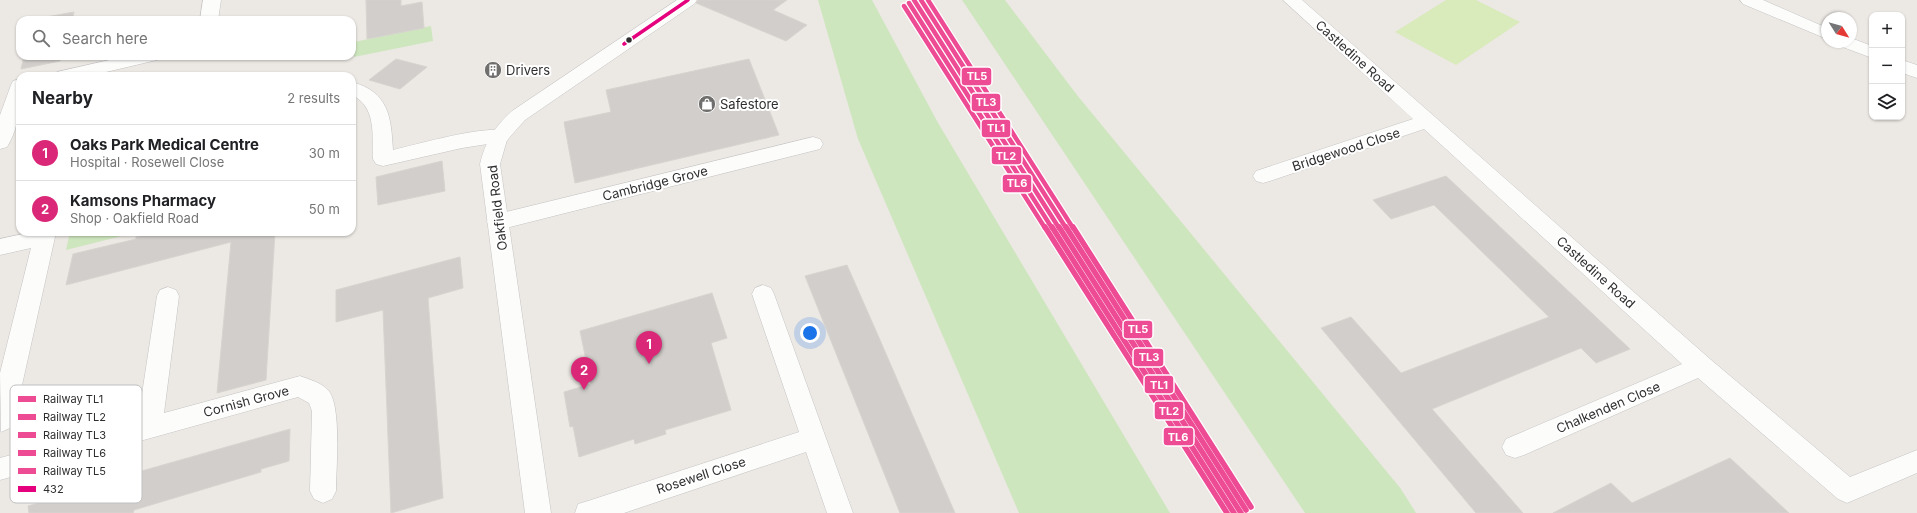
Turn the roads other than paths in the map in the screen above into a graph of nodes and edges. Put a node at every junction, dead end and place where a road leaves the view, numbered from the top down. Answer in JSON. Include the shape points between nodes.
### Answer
{"nodes":[{"id":1,"x":212,"y":0,"type":"edge"},
{"id":2,"x":688,"y":0,"type":"edge"},
{"id":3,"x":1292,"y":0,"type":"edge"},
{"id":4,"x":1749,"y":0,"type":"edge"},
{"id":5,"x":210,"y":16,"type":"edge"},
{"id":6,"x":1821,"y":31,"type":"edge"},
{"id":7,"x":1857,"y":47,"type":"edge"},
{"id":8,"x":1869,"y":52,"type":"edge"},
{"id":9,"x":134,"y":60,"type":"edge"},
{"id":10,"x":1905,"y":67,"type":"edge"},
{"id":11,"x":81,"y":72,"type":"edge"},
{"id":12,"x":1917,"y":72,"type":"edge"},
{"id":13,"x":16,"y":86,"type":"edge"},
{"id":14,"x":0,"y":89,"type":"edge"},
{"id":15,"x":356,"y":90,"type":"edge"},
{"id":16,"x":16,"y":95,"type":"edge"},
{"id":17,"x":1428,"y":121,"type":"junction"},
{"id":18,"x":500,"y":136,"type":"junction"},
{"id":19,"x":0,"y":142,"type":"edge"},
{"id":20,"x":813,"y":144,"type":"dead end"},
{"id":21,"x":1263,"y":176,"type":"dead end"},
{"id":22,"x":498,"y":222,"type":"junction"},
{"id":23,"x":0,"y":247,"type":"edge"},
{"id":24,"x":763,"y":294,"type":"dead end"},
{"id":25,"x":168,"y":296,"type":"dead end"},
{"id":26,"x":1701,"y":366,"type":"junction"},
{"id":27,"x":1,"y":420,"type":"edge"},
{"id":28,"x":149,"y":428,"type":"junction"},
{"id":29,"x":142,"y":430,"type":"edge"},
{"id":30,"x":814,"y":438,"type":"junction"},
{"id":31,"x":1515,"y":447,"type":"dead end"},
{"id":32,"x":1917,"y":461,"type":"edge"},
{"id":33,"x":10,"y":466,"type":"edge"},
{"id":34,"x":0,"y":469,"type":"edge"},
{"id":35,"x":323,"y":491,"type":"dead end"},
{"id":36,"x":538,"y":513,"type":"edge"},
{"id":37,"x":588,"y":513,"type":"edge"},
{"id":38,"x":840,"y":513,"type":"edge"}],
"edges":[{"from":1,"to":5,"type":"street"},
{"from":2,"to":18,"type":"street","name":"Oakfield Road","via":[[526,110]]},
{"from":3,"to":17,"type":"street","name":"Castledine Road"},
{"from":4,"to":6,"type":"street"},
{"from":7,"to":8,"type":"street"},
{"from":9,"to":11,"type":"street"},
{"from":10,"to":12,"type":"street"},
{"from":13,"to":14,"type":"street"},
{"from":15,"to":18,"type":"street","via":[[374,102],[381,114],[383,159],[462,141]]},
{"from":16,"to":19,"type":"street"},
{"from":17,"to":21,"type":"street","name":"Bridgewood Close"},
{"from":17,"to":26,"type":"street","name":"Castledine Road"},
{"from":18,"to":22,"type":"street","name":"Oakfield Road","via":[[493,146],[490,164]]},
{"from":20,"to":22,"type":"street","name":"Cambridge Grove"},
{"from":22,"to":36,"type":"street","name":"Oakfield Road"},
{"from":23,"to":27,"type":"street","via":[[44,237]]},
{"from":24,"to":30,"type":"street"},
{"from":25,"to":28,"type":"street"},
{"from":26,"to":31,"type":"street","name":"Chalkenden Close"},
{"from":26,"to":32,"type":"street","name":"Castledine Road","via":[[1847,490]]},
{"from":28,"to":29,"type":"street","name":"Cornish Grove"},
{"from":28,"to":35,"type":"street","name":"Cornish Grove","via":[[300,386],[319,396],[324,411]]},
{"from":30,"to":37,"type":"street","name":"Rosewell Close"},
{"from":30,"to":38,"type":"street"},
{"from":33,"to":34,"type":"street","name":"Cornish Grove"}]}
